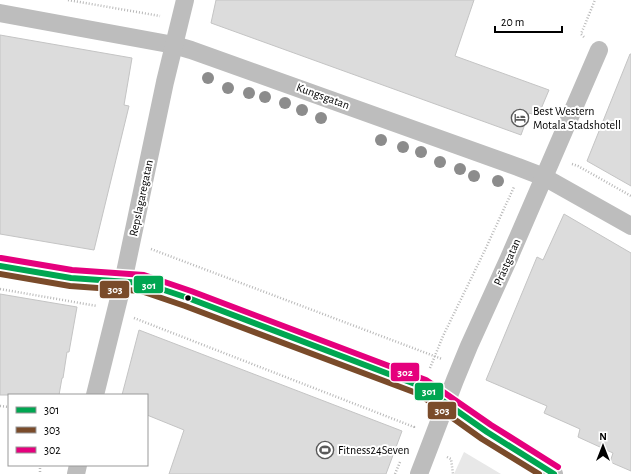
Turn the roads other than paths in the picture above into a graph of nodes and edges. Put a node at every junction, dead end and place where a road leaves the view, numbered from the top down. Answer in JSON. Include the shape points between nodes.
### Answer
{"nodes":[{"id":1,"x":185,"y":0,"type":"edge"},
{"id":2,"x":0,"y":13,"type":"edge"},
{"id":3,"x":174,"y":45,"type":"junction"},
{"id":4,"x":599,"y":50,"type":"road end"},
{"id":5,"x":544,"y":177,"type":"junction"},
{"id":6,"x":631,"y":226,"type":"edge"},
{"id":7,"x":0,"y":266,"type":"edge"},
{"id":8,"x":124,"y":282,"type":"junction"},
{"id":9,"x":96,"y":394,"type":"edge"},
{"id":10,"x":446,"y":404,"type":"junction"},
{"id":11,"x":418,"y":474,"type":"edge"},
{"id":12,"x":554,"y":474,"type":"edge"}],
"edges":[{"from":1,"to":3,"type":"street","name":"Repslagaregatan"},
{"from":2,"to":3,"type":"street","name":"Kungsgatan"},
{"from":3,"to":5,"type":"street","name":"Kungsgatan"},
{"from":3,"to":8,"type":"street","name":"Repslagaregatan"},
{"from":4,"to":5,"type":"street","name":"Prästgatan"},
{"from":5,"to":6,"type":"street","name":"Kungsgatan"},
{"from":5,"to":10,"type":"street","name":"Prästgatan"},
{"from":7,"to":8,"type":"street","via":[[71,278]]},
{"from":8,"to":9,"type":"street","name":"Repslagaregatan"},
{"from":8,"to":10,"type":"street","via":[[143,283],[188,298],[423,387]]},
{"from":10,"to":11,"type":"street","name":"Prästgatan"},
{"from":10,"to":12,"type":"street"}]}
